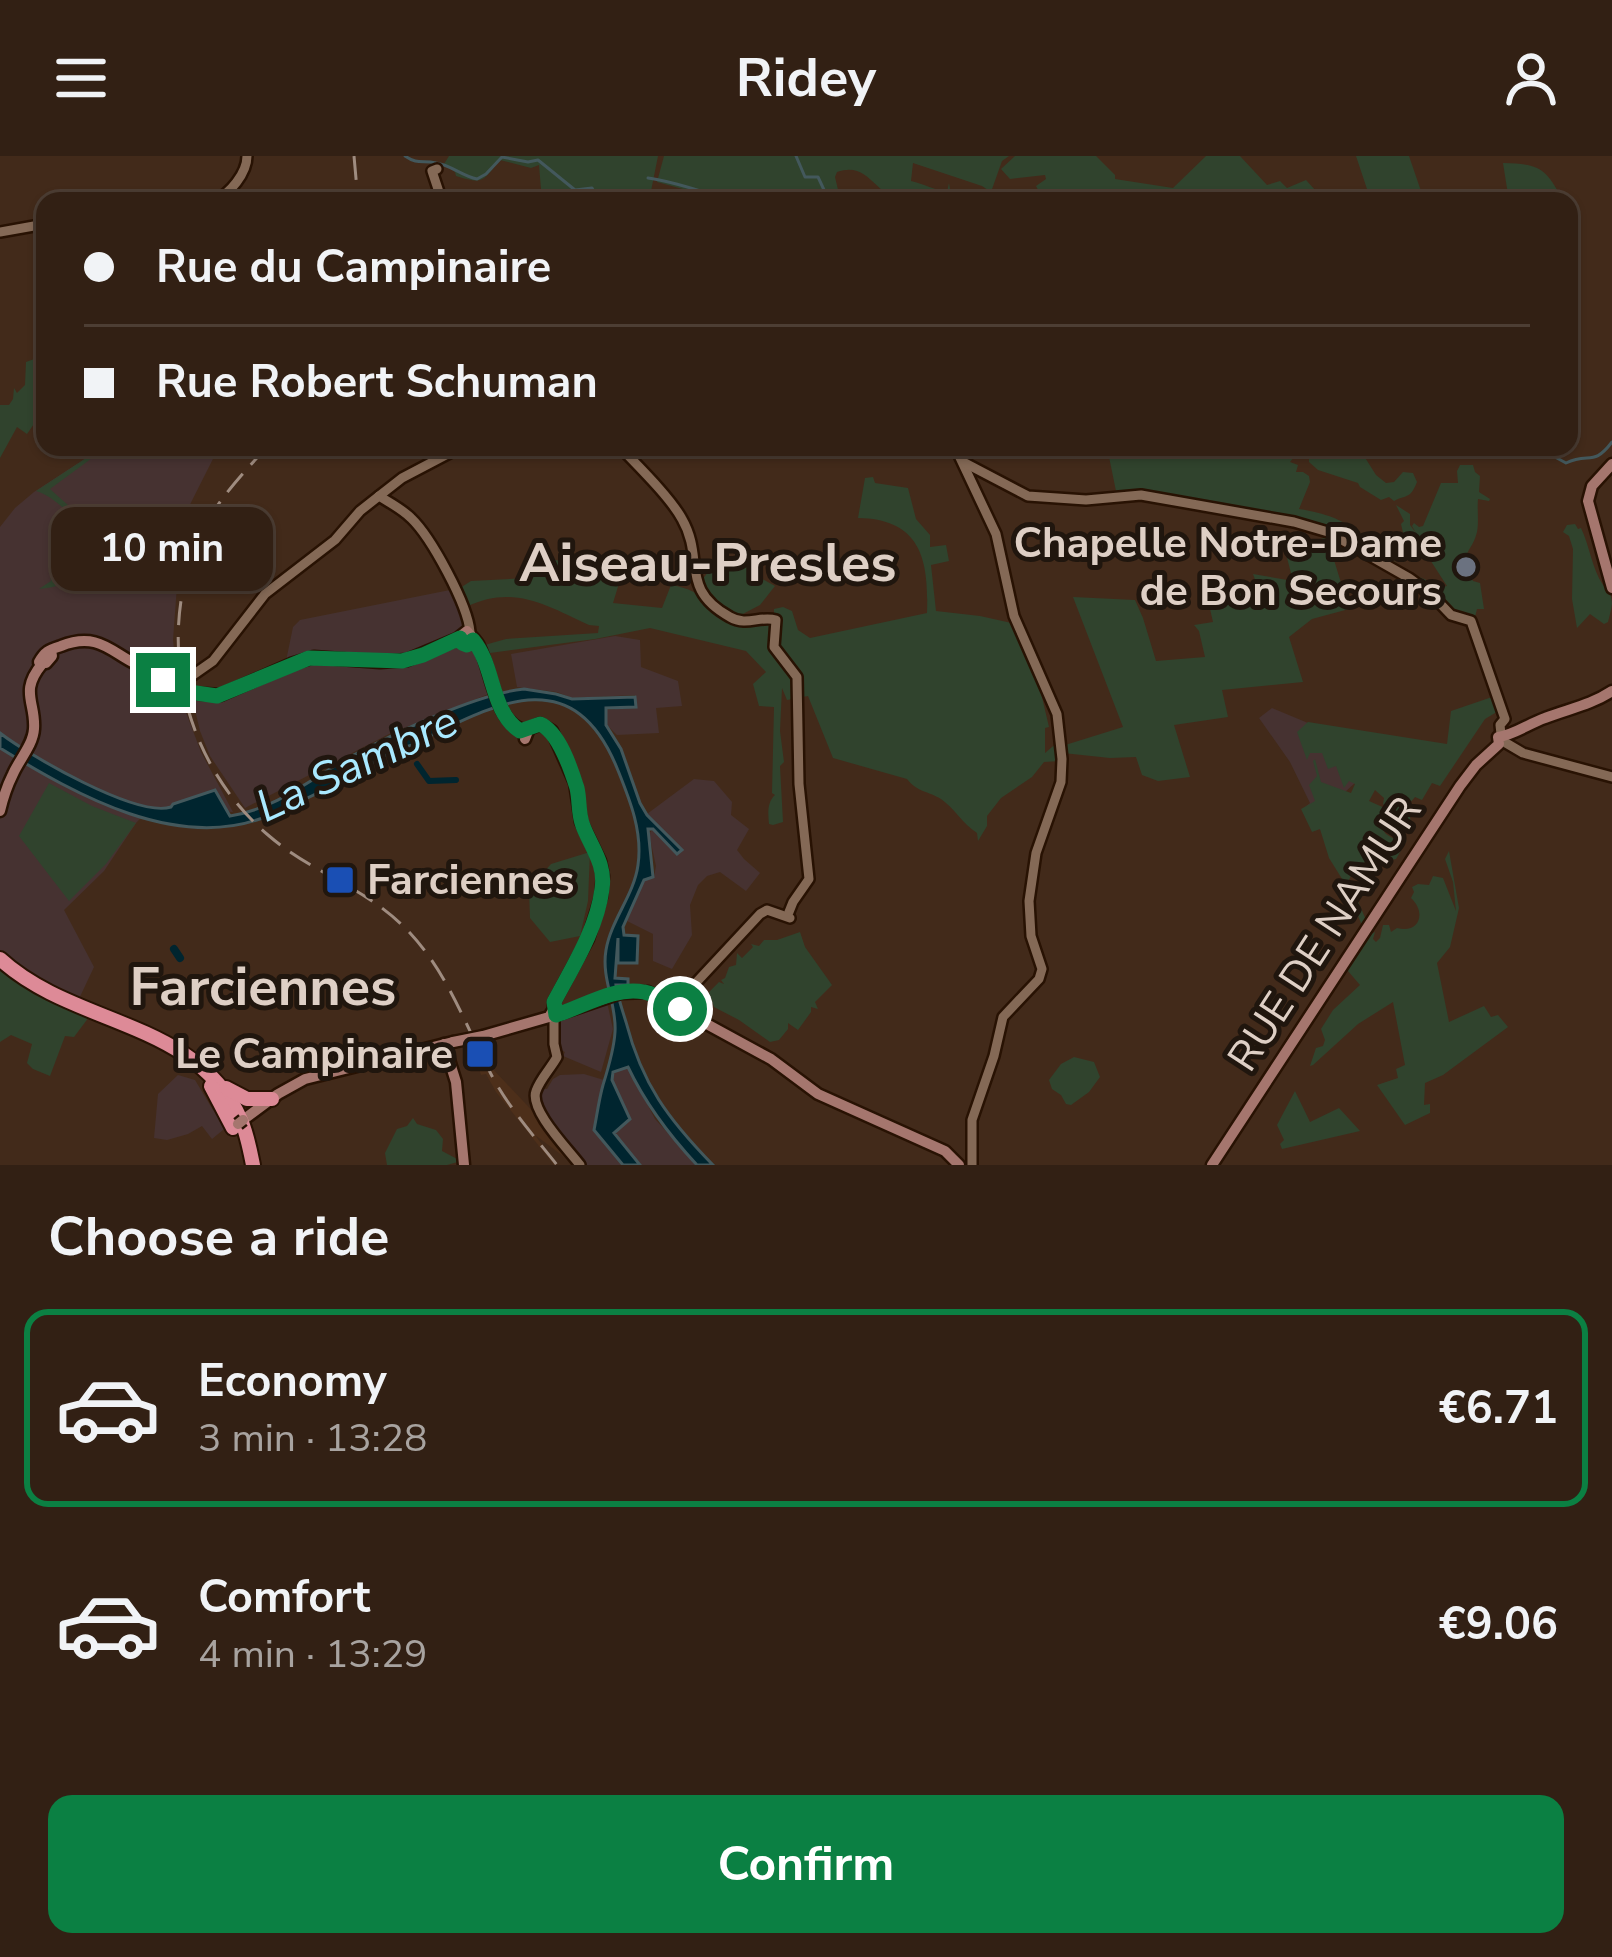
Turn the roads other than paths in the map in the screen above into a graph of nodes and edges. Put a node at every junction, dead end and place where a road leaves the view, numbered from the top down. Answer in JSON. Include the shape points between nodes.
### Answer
{"nodes":[{"id":1,"x":247,"y":156,"type":"edge"},
{"id":2,"x":437,"y":169,"type":"dead end"},
{"id":3,"x":228,"y":192,"type":"edge"},
{"id":4,"x":441,"y":192,"type":"edge"},
{"id":5,"x":36,"y":226,"type":"edge"},
{"id":6,"x":0,"y":232,"type":"edge"},
{"id":7,"x":444,"y":456,"type":"edge"},
{"id":8,"x":628,"y":456,"type":"edge"},
{"id":9,"x":960,"y":456,"type":"edge"},
{"id":10,"x":964,"y":463,"type":"junction"},
{"id":11,"x":1612,"y":465,"type":"edge"},
{"id":12,"x":379,"y":496,"type":"junction"},
{"id":13,"x":1612,"y":586,"type":"edge"},
{"id":14,"x":468,"y":640,"type":"junction"},
{"id":15,"x":164,"y":674,"type":"junction"},
{"id":16,"x":1612,"y":692,"type":"edge"},
{"id":17,"x":1505,"y":736,"type":"junction"},
{"id":18,"x":1612,"y":777,"type":"edge"},
{"id":19,"x":0,"y":808,"type":"edge"},
{"id":20,"x":0,"y":961,"type":"edge"},
{"id":21,"x":680,"y":1009,"type":"junction"},
{"id":22,"x":553,"y":1015,"type":"junction"},
{"id":23,"x":129,"y":1029,"type":"junction"},
{"id":24,"x":448,"y":1042,"type":"junction"},
{"id":25,"x":194,"y":1063,"type":"junction"},
{"id":26,"x":209,"y":1072,"type":"junction"},
{"id":27,"x":264,"y":1101,"type":"junction"},
{"id":28,"x":239,"y":1124,"type":"junction"},
{"id":29,"x":251,"y":1160,"type":"edge"},
{"id":30,"x":957,"y":1162,"type":"edge"},
{"id":31,"x":464,"y":1165,"type":"edge"},
{"id":32,"x":580,"y":1165,"type":"edge"},
{"id":33,"x":972,"y":1165,"type":"edge"},
{"id":34,"x":1212,"y":1165,"type":"edge"}],
"edges":[{"from":1,"to":3,"type":"street"},
{"from":2,"to":4,"type":"street"},
{"from":5,"to":6,"type":"street"},
{"from":7,"to":12,"type":"street"},
{"from":8,"to":21,"type":"street","via":[[687,529],[702,596],[744,622],[776,620],[774,647],[796,676],[809,879],[786,914],[760,914]]},
{"from":9,"to":10,"type":"street"},
{"from":10,"to":17,"type":"street","via":[[1028,496],[1142,495],[1329,532],[1471,621]]},
{"from":10,"to":33,"type":"street","via":[[994,527],[1016,624],[1058,714],[1062,770],[1030,892],[1042,970],[1003,1017],[972,1120]]},
{"from":11,"to":13,"type":"main road","via":[[1588,501]]},
{"from":12,"to":14,"type":"street","via":[[429,540],[467,616]]},
{"from":12,"to":15,"type":"street","via":[[259,601],[213,661],[193,675]]},
{"from":14,"to":15,"type":"main road","bridge":true,"via":[[402,661],[323,657],[222,697],[175,691]]},
{"from":14,"to":22,"type":"main road","via":[[510,723],[525,732],[540,724],[552,731],[600,861],[602,891],[588,939]]},
{"from":15,"to":19,"type":"main road","via":[[96,641],[41,656],[28,690],[28,745]]},
{"from":16,"to":17,"type":"main road"},
{"from":17,"to":18,"type":"street"},
{"from":17,"to":34,"type":"main road","name":"RUE DE NAMUR","via":[[1460,787]]},
{"from":20,"to":23,"type":"highway"},
{"from":21,"to":22,"type":"main road","via":[[648,992],[621,993]]},
{"from":21,"to":30,"type":"main road","via":[[818,1094]]},
{"from":22,"to":24,"type":"main road","bridge":true},
{"from":22,"to":32,"type":"street","via":[[558,1055],[535,1100]]},
{"from":23,"to":25,"type":"highway"},
{"from":23,"to":26,"type":"highway"},
{"from":24,"to":27,"type":"main road","via":[[327,1072]]},
{"from":24,"to":31,"type":"main road"},
{"from":25,"to":28,"type":"highway"},
{"from":25,"to":29,"type":"highway","via":[[229,1102]]},
{"from":26,"to":27,"type":"highway","via":[[236,1095]]},
{"from":26,"to":29,"type":"highway","via":[[243,1125]]},
{"from":27,"to":28,"type":"main road"},
{"from":28,"to":29,"type":"highway","via":[[250,1137]]}]}
